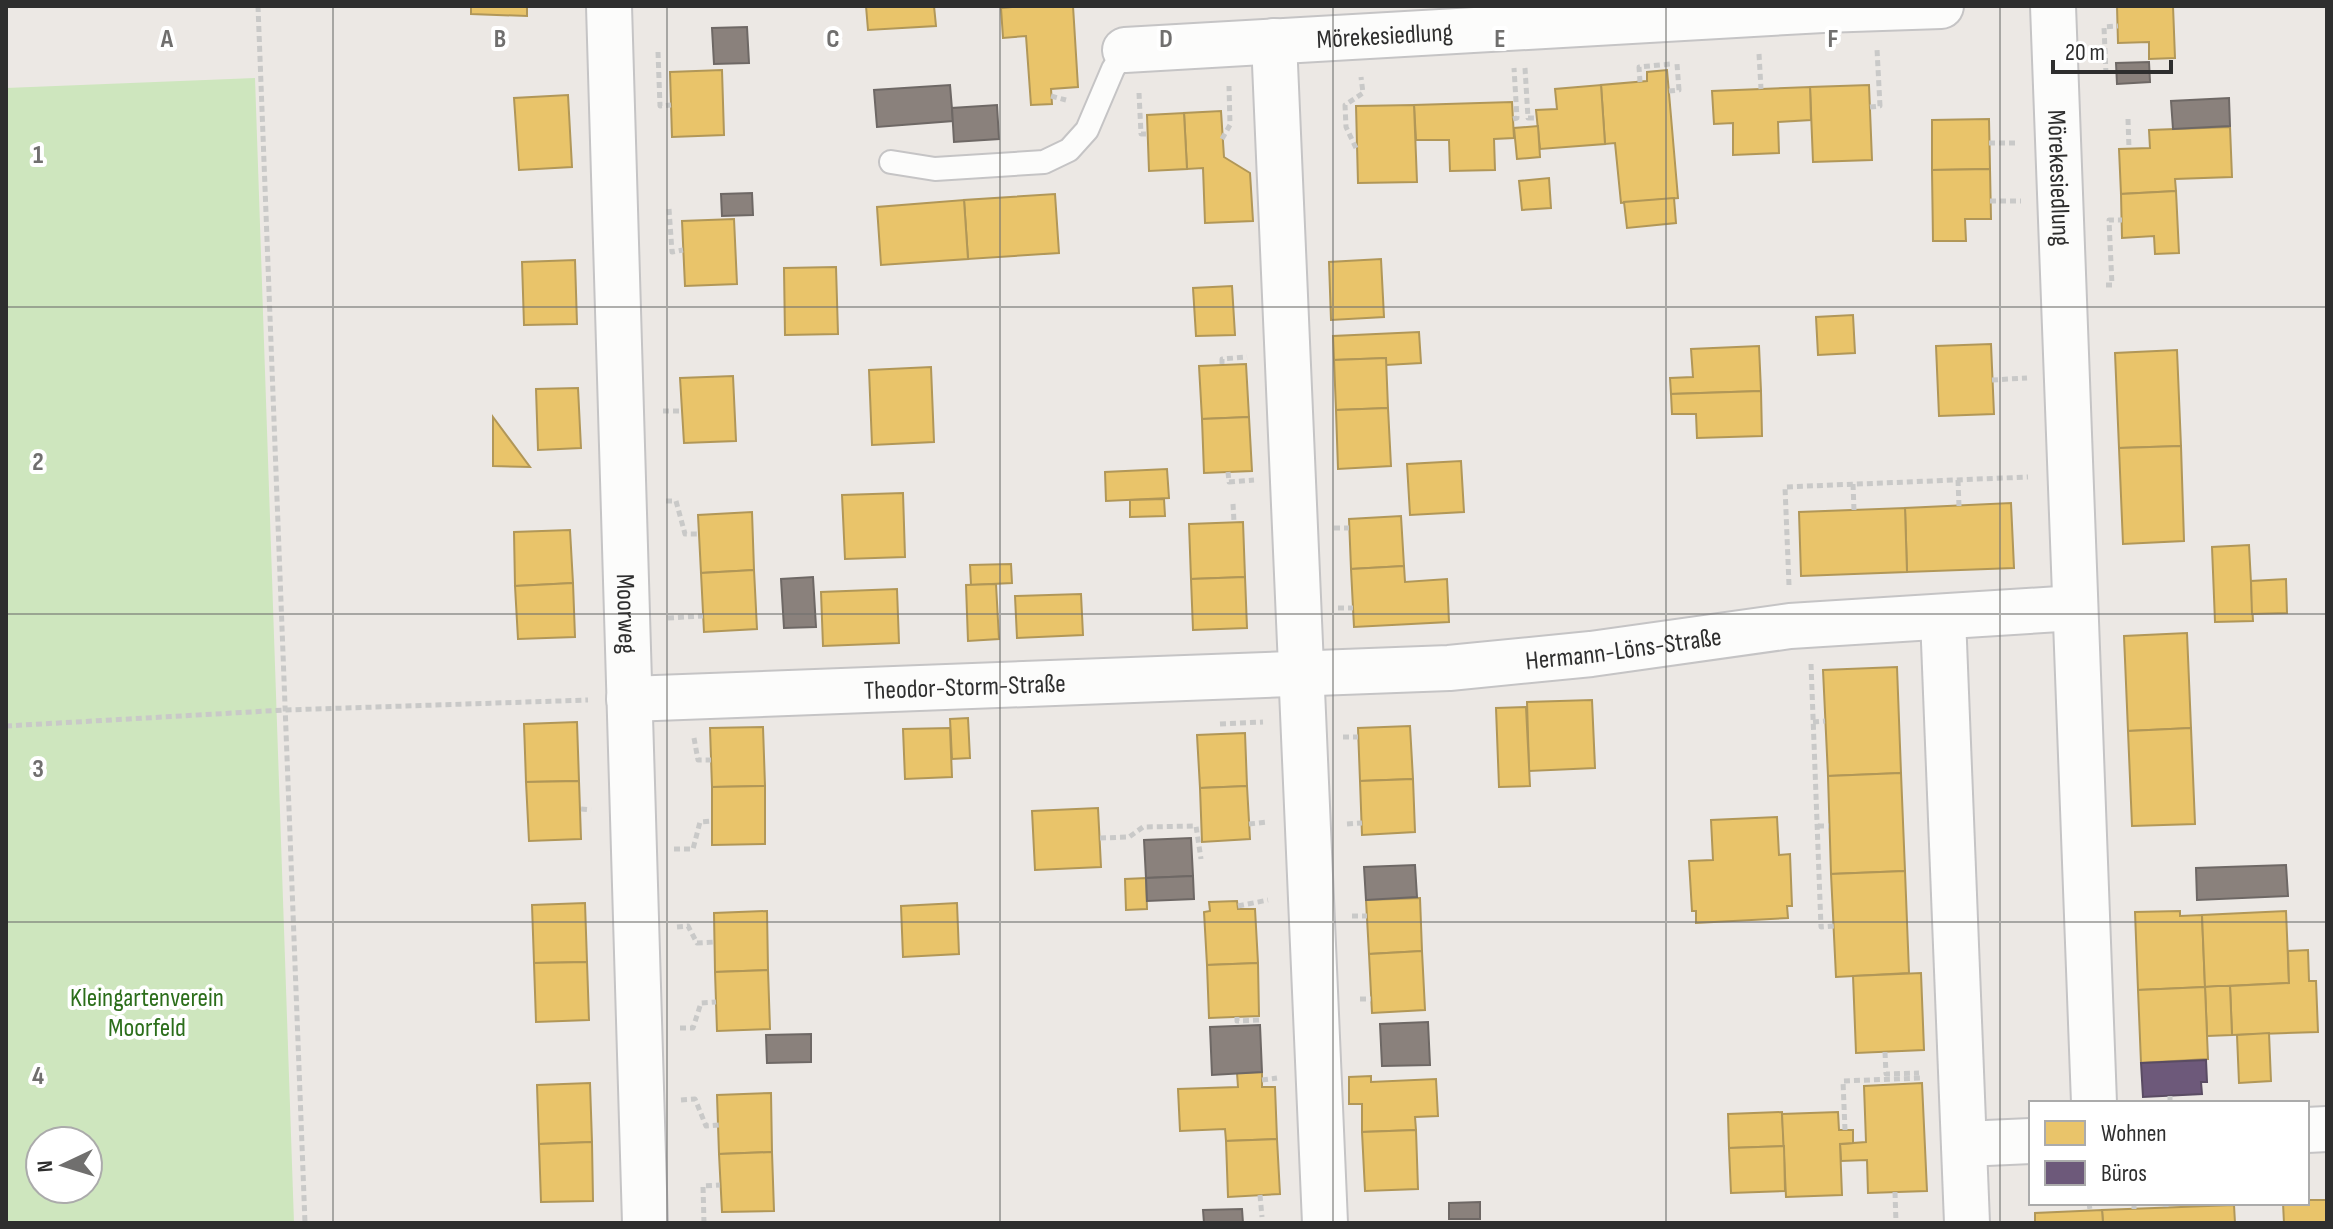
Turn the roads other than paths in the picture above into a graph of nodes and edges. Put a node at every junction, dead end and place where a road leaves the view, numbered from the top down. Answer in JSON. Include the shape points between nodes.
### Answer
{"nodes":[{"id":1,"x":609,"y":6,"type":"edge"},
{"id":2,"x":1941,"y":6,"type":"edge"},
{"id":3,"x":2053,"y":6,"type":"edge"},
{"id":4,"x":1274,"y":41,"type":"junction"},
{"id":5,"x":1125,"y":50,"type":"joint"},
{"id":6,"x":891,"y":162,"type":"dead end"},
{"id":7,"x":2075,"y":608,"type":"junction"},
{"id":8,"x":1943,"y":617,"type":"junction"},
{"id":9,"x":1302,"y":673,"type":"junction"},
{"id":10,"x":629,"y":699,"type":"junction"},
{"id":11,"x":2094,"y":1101,"type":"edge"},
{"id":12,"x":2029,"y":1141,"type":"edge"},
{"id":13,"x":1964,"y":1144,"type":"junction"},
{"id":14,"x":645,"y":1223,"type":"edge"},
{"id":15,"x":1325,"y":1223,"type":"edge"},
{"id":16,"x":1967,"y":1223,"type":"edge"}],
"edges":[{"from":1,"to":10,"type":"street","name":"Moorweg"},
{"from":2,"to":4,"type":"street","name":"Mörekesiedlung"},
{"from":3,"to":7,"type":"street","name":"Mörekesiedlung"},
{"from":4,"to":5,"type":"street","name":"Mörekesiedlung"},
{"from":4,"to":9,"type":"street"},
{"from":5,"to":6,"type":"lane","name":"Mörekesiedlung","via":[[1087,130],[1069,150],[1044,162],[935,169]]},
{"from":7,"to":8,"type":"street","name":"Hermann-Löns-Straße"},
{"from":7,"to":11,"type":"street"},
{"from":8,"to":9,"type":"street","name":"Hermann-Löns-Straße","via":[[1800,625],[1480,665]]},
{"from":8,"to":13,"type":"street"},
{"from":9,"to":10,"type":"street","name":"Theodor-Storm-Straße"},
{"from":9,"to":15,"type":"street"},
{"from":10,"to":14,"type":"street","name":"Moorweg"},
{"from":12,"to":13,"type":"street"},
{"from":13,"to":16,"type":"street"}]}
